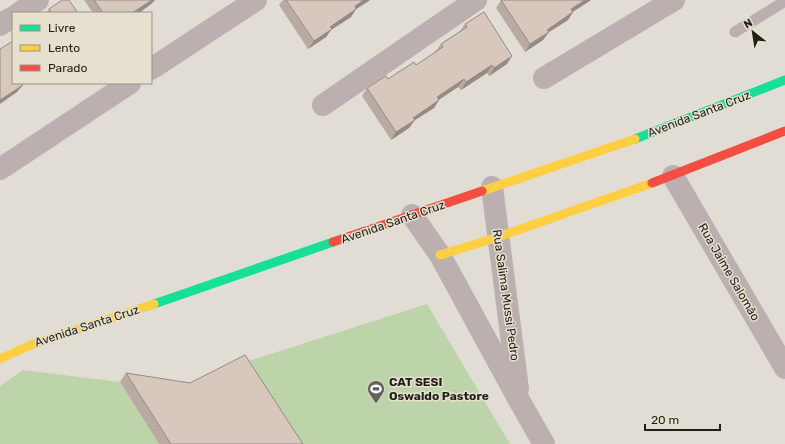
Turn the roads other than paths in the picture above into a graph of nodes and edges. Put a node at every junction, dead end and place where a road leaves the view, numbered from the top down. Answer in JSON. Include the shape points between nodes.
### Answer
{"nodes":[{"id":1,"x":38,"y":0,"type":"edge"},
{"id":2,"x":256,"y":0,"type":"edge"},
{"id":3,"x":476,"y":0,"type":"edge"},
{"id":4,"x":674,"y":0,"type":"edge"},
{"id":5,"x":785,"y":1,"type":"edge"},
{"id":6,"x":20,"y":12,"type":"edge"},
{"id":7,"x":12,"y":18,"type":"edge"},
{"id":8,"x":0,"y":25,"type":"edge"},
{"id":9,"x":735,"y":32,"type":"dead end"},
{"id":10,"x":152,"y":68,"type":"edge"},
{"id":11,"x":544,"y":78,"type":"dead end"},
{"id":12,"x":785,"y":80,"type":"edge"},
{"id":13,"x":128,"y":84,"type":"edge"},
{"id":14,"x":323,"y":105,"type":"dead end"},
{"id":15,"x":785,"y":131,"type":"edge"},
{"id":16,"x":0,"y":169,"type":"edge"},
{"id":17,"x":673,"y":176,"type":"junction"},
{"id":18,"x":492,"y":187,"type":"junction"},
{"id":19,"x":412,"y":215,"type":"junction"},
{"id":20,"x":498,"y":237,"type":"junction"},
{"id":21,"x":440,"y":255,"type":"junction"},
{"id":22,"x":0,"y":359,"type":"edge"},
{"id":23,"x":785,"y":368,"type":"edge"},
{"id":24,"x":520,"y":402,"type":"junction"},
{"id":25,"x":544,"y":444,"type":"edge"}],
"edges":[{"from":1,"to":6,"type":"street"},
{"from":2,"to":10,"type":"street"},
{"from":3,"to":14,"type":"street"},
{"from":4,"to":11,"type":"street"},
{"from":5,"to":9,"type":"lane"},
{"from":7,"to":8,"type":"street"},
{"from":12,"to":18,"type":"street","name":"Avenida Santa Cruz","via":[[655,132]]},
{"from":13,"to":16,"type":"street"},
{"from":15,"to":17,"type":"street"},
{"from":17,"to":20,"type":"street"},
{"from":17,"to":23,"type":"street","name":"Rua Jaime Salomão"},
{"from":18,"to":19,"type":"street","name":"Avenida Santa Cruz"},
{"from":18,"to":20,"type":"street","name":"Rua Salima Mussi Pedro"},
{"from":19,"to":21,"type":"street","name":"Rua Salima Mussi Pedro"},
{"from":19,"to":22,"type":"street","name":"Avenida Santa Cruz","via":[[31,345]]},
{"from":20,"to":21,"type":"street"},
{"from":20,"to":24,"type":"street","name":"Rua Salima Mussi Pedro"},
{"from":21,"to":24,"type":"street","name":"Rua Salima Mussi Pedro"},
{"from":24,"to":25,"type":"street","name":"Rua Salima Mussi Pedro"}]}
